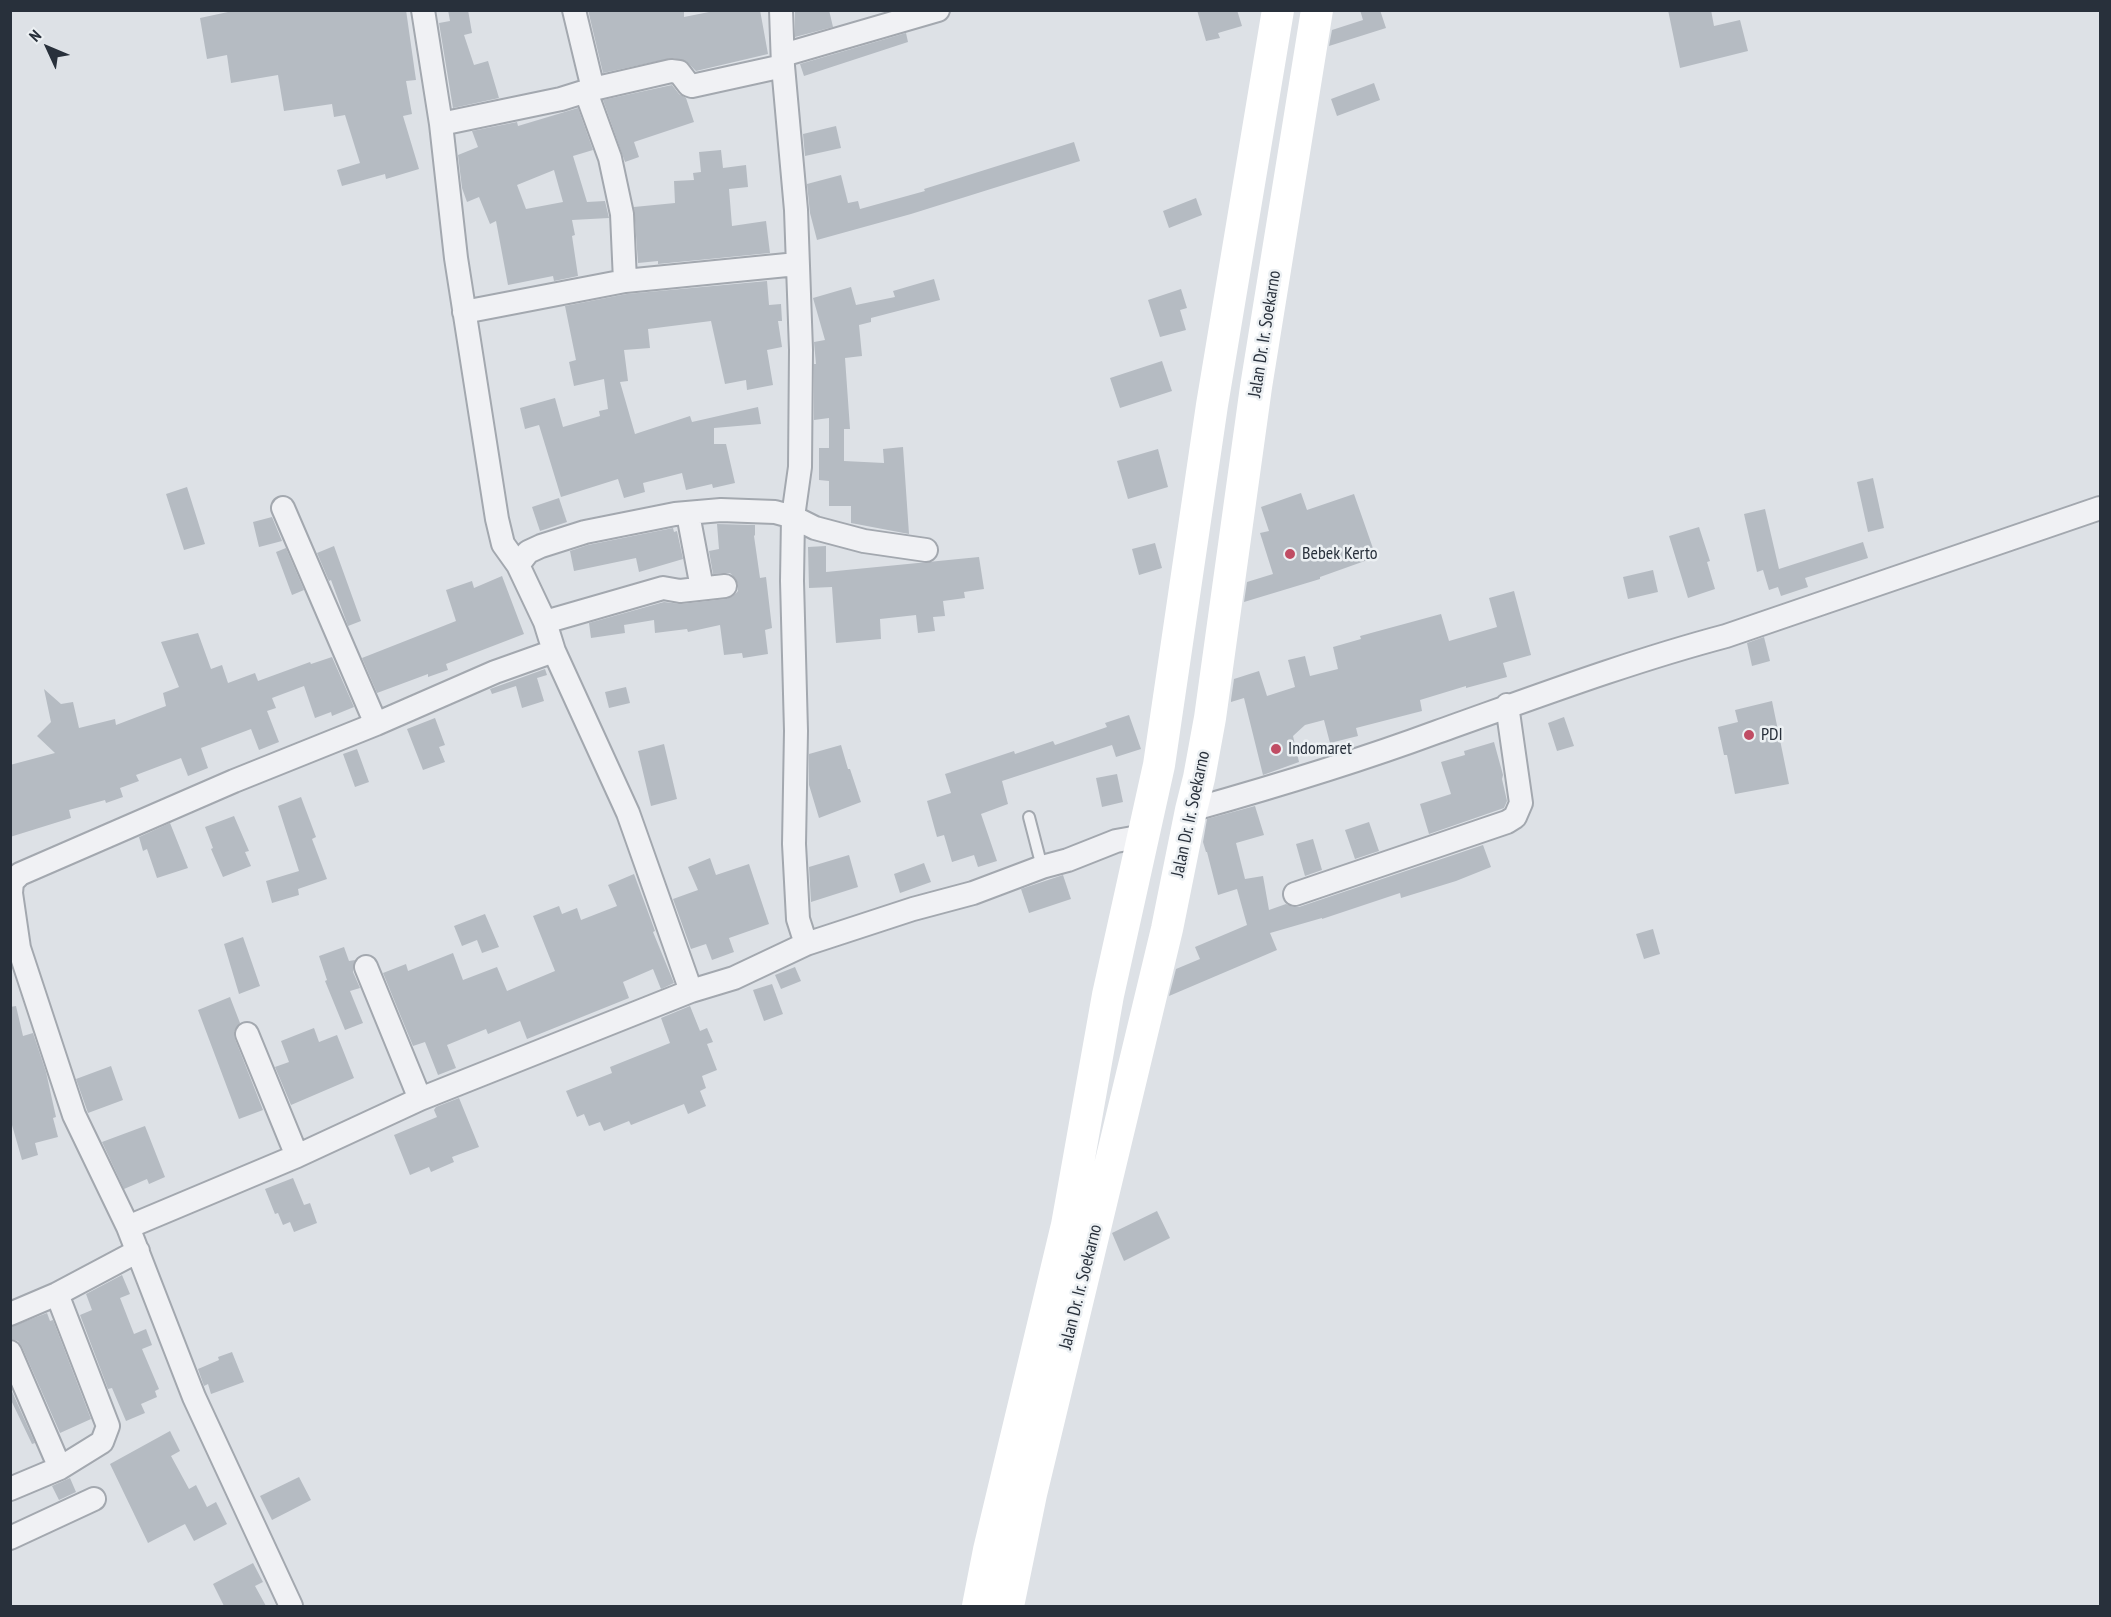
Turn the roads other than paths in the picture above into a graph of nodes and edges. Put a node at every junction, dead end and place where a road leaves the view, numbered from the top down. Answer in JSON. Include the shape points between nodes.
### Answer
{"nodes":[{"id":1,"x":423,"y":10,"type":"edge"},
{"id":2,"x":574,"y":10,"type":"edge"},
{"id":3,"x":781,"y":10,"type":"edge"},
{"id":4,"x":939,"y":10,"type":"edge"},
{"id":5,"x":1278,"y":10,"type":"edge"},
{"id":6,"x":1317,"y":10,"type":"edge"},
{"id":7,"x":783,"y":60,"type":"junction"},
{"id":8,"x":590,"y":90,"type":"junction"},
{"id":9,"x":441,"y":124,"type":"junction"},
{"id":10,"x":798,"y":264,"type":"junction"},
{"id":11,"x":625,"y":281,"type":"junction"},
{"id":12,"x":465,"y":312,"type":"junction"},
{"id":13,"x":283,"y":508,"type":"dead end"},
{"id":14,"x":2100,"y":508,"type":"edge"},
{"id":15,"x":688,"y":514,"type":"junction"},
{"id":16,"x":793,"y":517,"type":"junction"},
{"id":17,"x":926,"y":550,"type":"dead end"},
{"id":18,"x":519,"y":565,"type":"junction"},
{"id":19,"x":725,"y":586,"type":"dead end"},
{"id":20,"x":702,"y":588,"type":"junction"},
{"id":21,"x":1224,"y":615,"type":"junction"},
{"id":22,"x":1180,"y":620,"type":"junction"},
{"id":23,"x":545,"y":622,"type":"junction"},
{"id":24,"x":554,"y":651,"type":"junction"},
{"id":25,"x":1507,"y":705,"type":"junction"},
{"id":26,"x":376,"y":724,"type":"junction"},
{"id":27,"x":1191,"y":810,"type":"junction"},
{"id":28,"x":1029,"y":817,"type":"dead end"},
{"id":29,"x":1144,"y":836,"type":"junction"},
{"id":30,"x":1042,"y":867,"type":"junction"},
{"id":31,"x":11,"y":881,"type":"edge"},
{"id":32,"x":1295,"y":894,"type":"dead end"},
{"id":33,"x":806,"y":944,"type":"junction"},
{"id":34,"x":15,"y":950,"type":"edge"},
{"id":35,"x":366,"y":967,"type":"dead end"},
{"id":36,"x":691,"y":991,"type":"junction"},
{"id":37,"x":1108,"y":995,"type":"junction"},
{"id":38,"x":1150,"y":1004,"type":"junction"},
{"id":39,"x":247,"y":1034,"type":"dead end"},
{"id":40,"x":420,"y":1099,"type":"junction"},
{"id":41,"x":297,"y":1156,"type":"junction"},
{"id":42,"x":128,"y":1227,"type":"junction"},
{"id":43,"x":138,"y":1251,"type":"junction"},
{"id":44,"x":57,"y":1294,"type":"junction"},
{"id":45,"x":10,"y":1314,"type":"edge"},
{"id":46,"x":10,"y":1352,"type":"edge"},
{"id":47,"x":60,"y":1468,"type":"junction"},
{"id":48,"x":10,"y":1489,"type":"edge"},
{"id":49,"x":94,"y":1499,"type":"dead end"},
{"id":50,"x":10,"y":1538,"type":"edge"},
{"id":51,"x":291,"y":1606,"type":"edge"},
{"id":52,"x":978,"y":1606,"type":"edge"},
{"id":53,"x":1008,"y":1606,"type":"edge"}],
"edges":[{"from":1,"to":9,"type":"street"},
{"from":2,"to":8,"type":"street"},
{"from":3,"to":7,"type":"street"},
{"from":4,"to":7,"type":"street"},
{"from":5,"to":22,"type":"main road","name":"Jalan Dr. Ir. Soekarno"},
{"from":6,"to":21,"type":"main road","name":"Jalan Dr. Ir. Soekarno","via":[[1257,376]]},
{"from":7,"to":8,"type":"street","via":[[692,86],[676,71]]},
{"from":7,"to":10,"type":"street"},
{"from":8,"to":9,"type":"street"},
{"from":8,"to":11,"type":"street","via":[[622,214]]},
{"from":9,"to":12,"type":"street"},
{"from":10,"to":11,"type":"street"},
{"from":10,"to":16,"type":"street","via":[[800,467]]},
{"from":11,"to":12,"type":"street"},
{"from":12,"to":18,"type":"street","via":[[497,519],[503,544]]},
{"from":13,"to":26,"type":"street"},
{"from":14,"to":25,"type":"street","via":[[1726,636],[1671,650]]},
{"from":15,"to":16,"type":"street","via":[[738,510]]},
{"from":15,"to":18,"type":"street","via":[[585,532],[528,552]]},
{"from":15,"to":20,"type":"street"},
{"from":16,"to":17,"type":"street","via":[[815,528],[864,541]]},
{"from":16,"to":33,"type":"street","via":[[794,844],[798,919]]},
{"from":18,"to":23,"type":"street"},
{"from":19,"to":20,"type":"street"},
{"from":20,"to":23,"type":"street","via":[[663,588]]},
{"from":21,"to":22,"type":"main road"},
{"from":21,"to":27,"type":"main road","name":"Jalan Dr. Ir. Soekarno","via":[[1210,718]]},
{"from":22,"to":29,"type":"main road","name":"Jalan Dr. Ir. Soekarno","via":[[1159,765]]},
{"from":23,"to":24,"type":"street"},
{"from":24,"to":26,"type":"street"},
{"from":24,"to":36,"type":"street","via":[[628,813]]},
{"from":25,"to":27,"type":"street","via":[[1305,777]]},
{"from":25,"to":32,"type":"street","via":[[1521,803],[1515,817]]},
{"from":26,"to":31,"type":"street","via":[[234,781]]},
{"from":27,"to":38,"type":"main road","name":"Jalan Dr. Ir. Soekarno"},
{"from":28,"to":30,"type":"lane"},
{"from":29,"to":30,"type":"street","via":[[1116,841]]},
{"from":29,"to":37,"type":"main road","name":"Jalan Dr. Ir. Soekarno"},
{"from":30,"to":33,"type":"street","via":[[973,893]]},
{"from":31,"to":34,"type":"street"},
{"from":33,"to":36,"type":"street","via":[[734,978]]},
{"from":34,"to":42,"type":"street","via":[[74,1116]]},
{"from":35,"to":40,"type":"street"},
{"from":36,"to":40,"type":"street"},
{"from":37,"to":38,"type":"main road"},
{"from":37,"to":52,"type":"main road","name":"Jalan Dr. Ir. Soekarno","via":[[1067,1225]]},
{"from":38,"to":53,"type":"main road","name":"Jalan Dr. Ir. Soekarno","via":[[1031,1494]]},
{"from":39,"to":41,"type":"street"},
{"from":40,"to":41,"type":"street"},
{"from":41,"to":42,"type":"street"},
{"from":42,"to":43,"type":"street"},
{"from":43,"to":44,"type":"street"},
{"from":43,"to":51,"type":"street","via":[[194,1397]]},
{"from":44,"to":45,"type":"street"},
{"from":44,"to":47,"type":"street","via":[[108,1426],[102,1442]]},
{"from":46,"to":47,"type":"street"},
{"from":47,"to":48,"type":"street"},
{"from":49,"to":50,"type":"street"}]}
